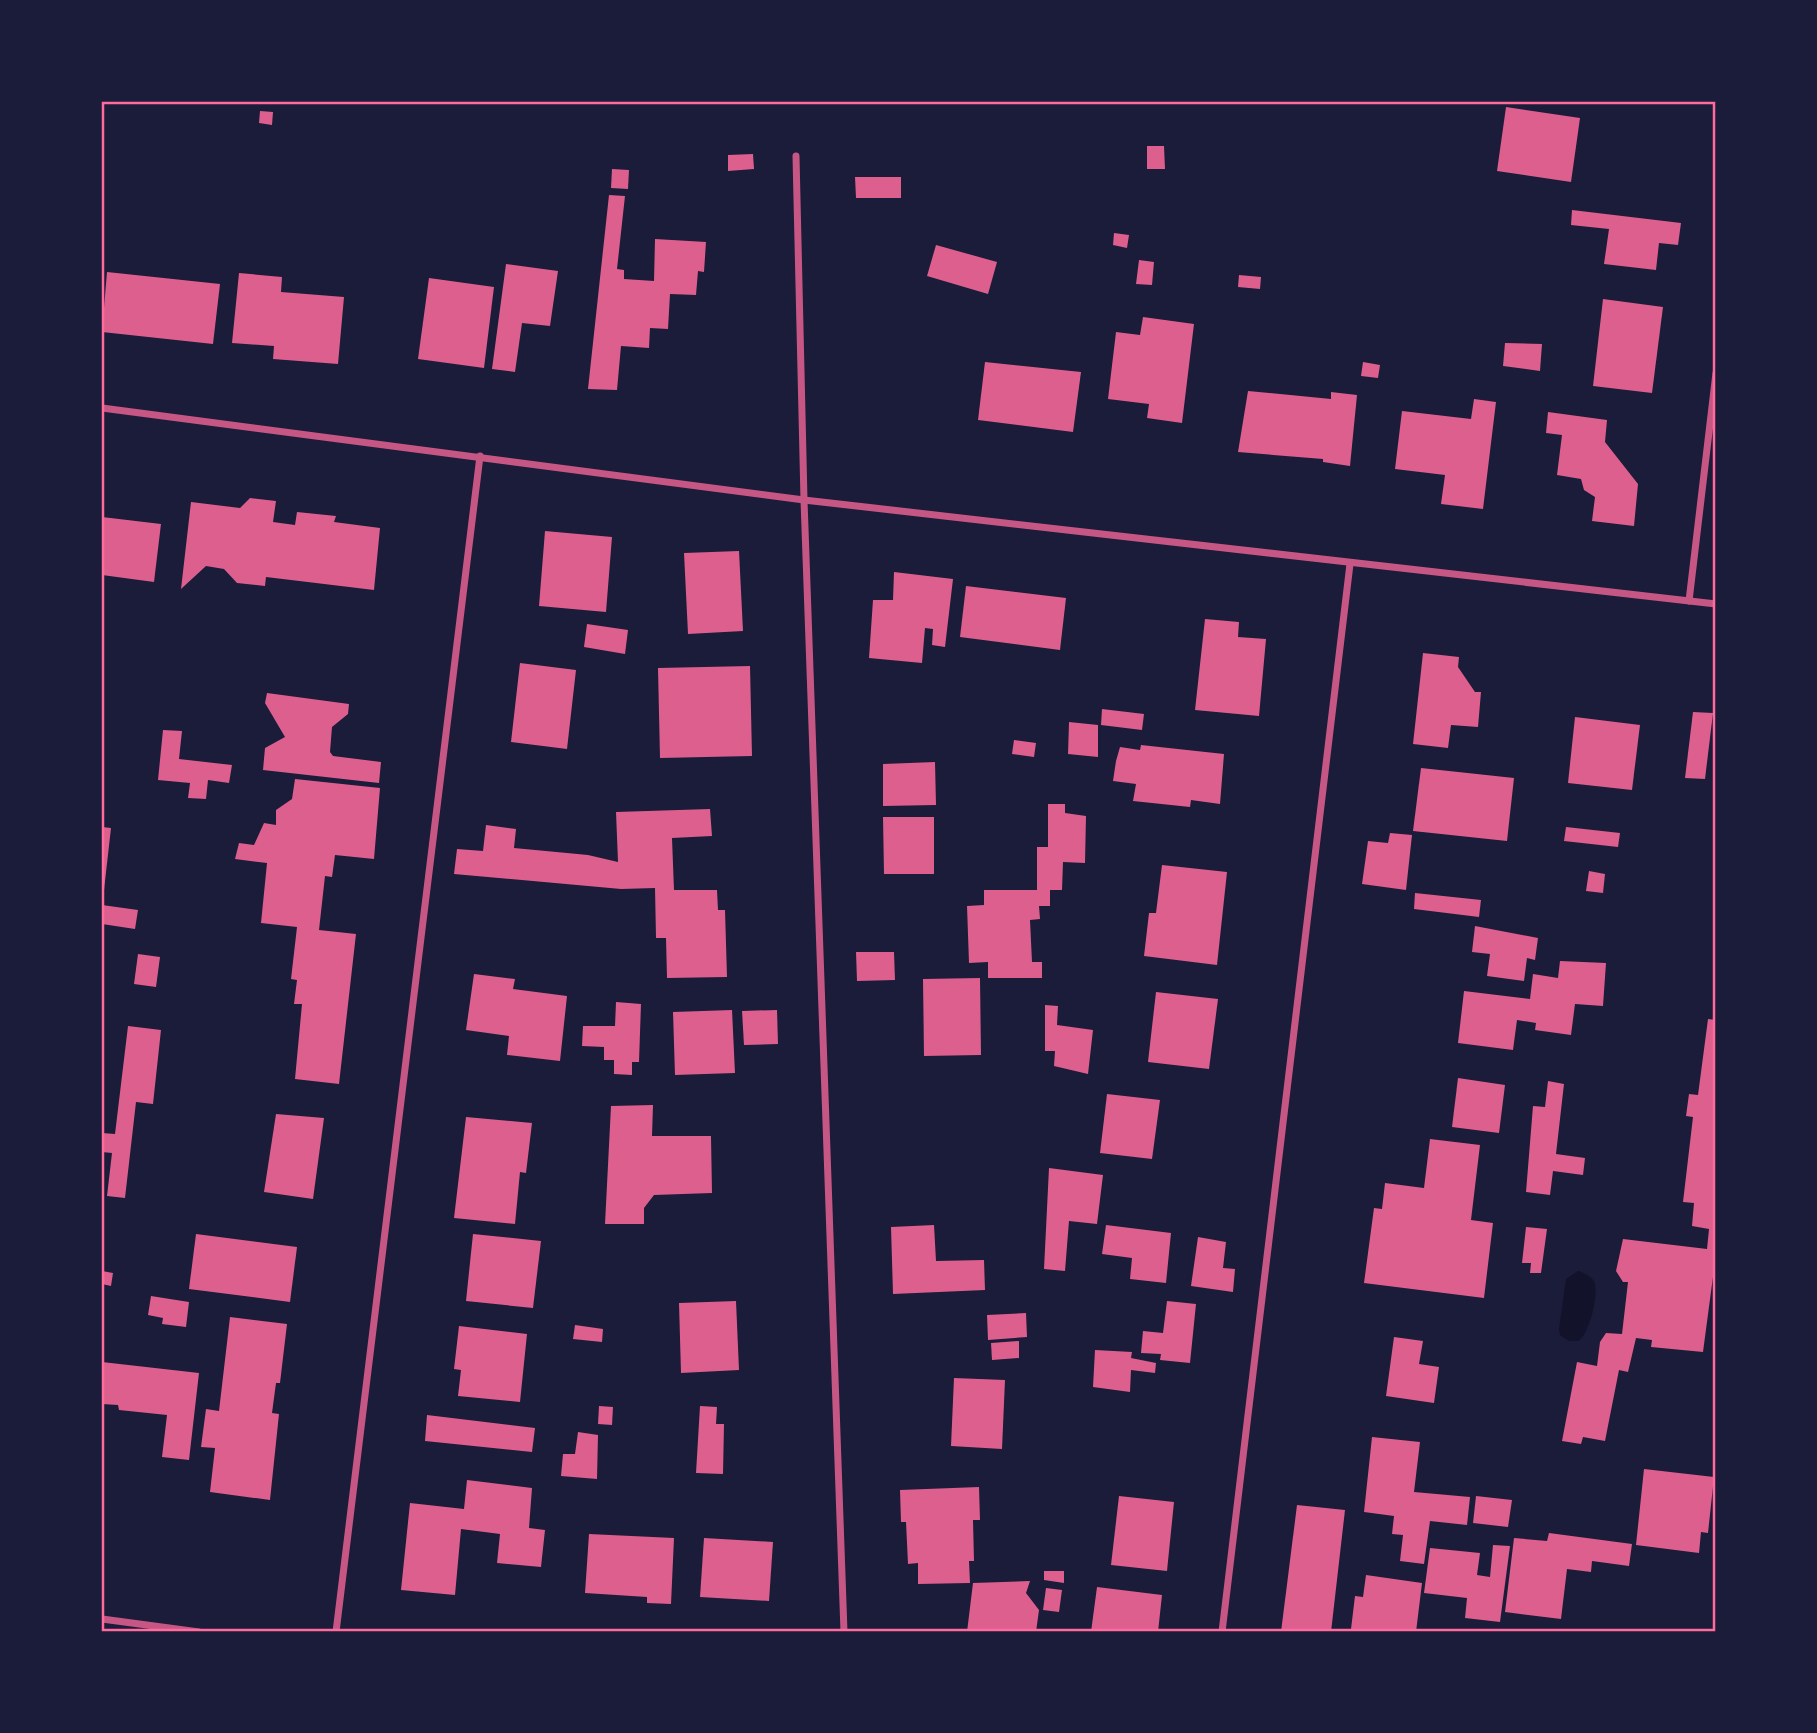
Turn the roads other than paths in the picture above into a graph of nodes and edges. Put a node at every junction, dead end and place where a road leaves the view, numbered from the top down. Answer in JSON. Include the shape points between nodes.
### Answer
{"nodes":[{"id":1,"x":796,"y":156,"type":"dead end"},
{"id":2,"x":1716,"y":373,"type":"edge"},
{"id":3,"x":102,"y":408,"type":"edge"},
{"id":4,"x":480,"y":456,"type":"junction"},
{"id":5,"x":804,"y":500,"type":"junction"},
{"id":6,"x":1350,"y":564,"type":"junction"},
{"id":7,"x":1689,"y":601,"type":"junction"},
{"id":8,"x":1716,"y":604,"type":"edge"},
{"id":9,"x":102,"y":1619,"type":"edge"},
{"id":10,"x":199,"y":1632,"type":"edge"},
{"id":11,"x":337,"y":1632,"type":"edge"},
{"id":12,"x":844,"y":1632,"type":"edge"},
{"id":13,"x":1222,"y":1632,"type":"edge"}],
"edges":[{"from":1,"to":5,"type":"street"},
{"from":2,"to":7,"type":"street"},
{"from":3,"to":4,"type":"street"},
{"from":4,"to":5,"type":"street"},
{"from":4,"to":11,"type":"street"},
{"from":5,"to":6,"type":"street"},
{"from":5,"to":12,"type":"street"},
{"from":6,"to":7,"type":"street"},
{"from":6,"to":13,"type":"street"},
{"from":7,"to":8,"type":"street"},
{"from":9,"to":10,"type":"street"}]}
